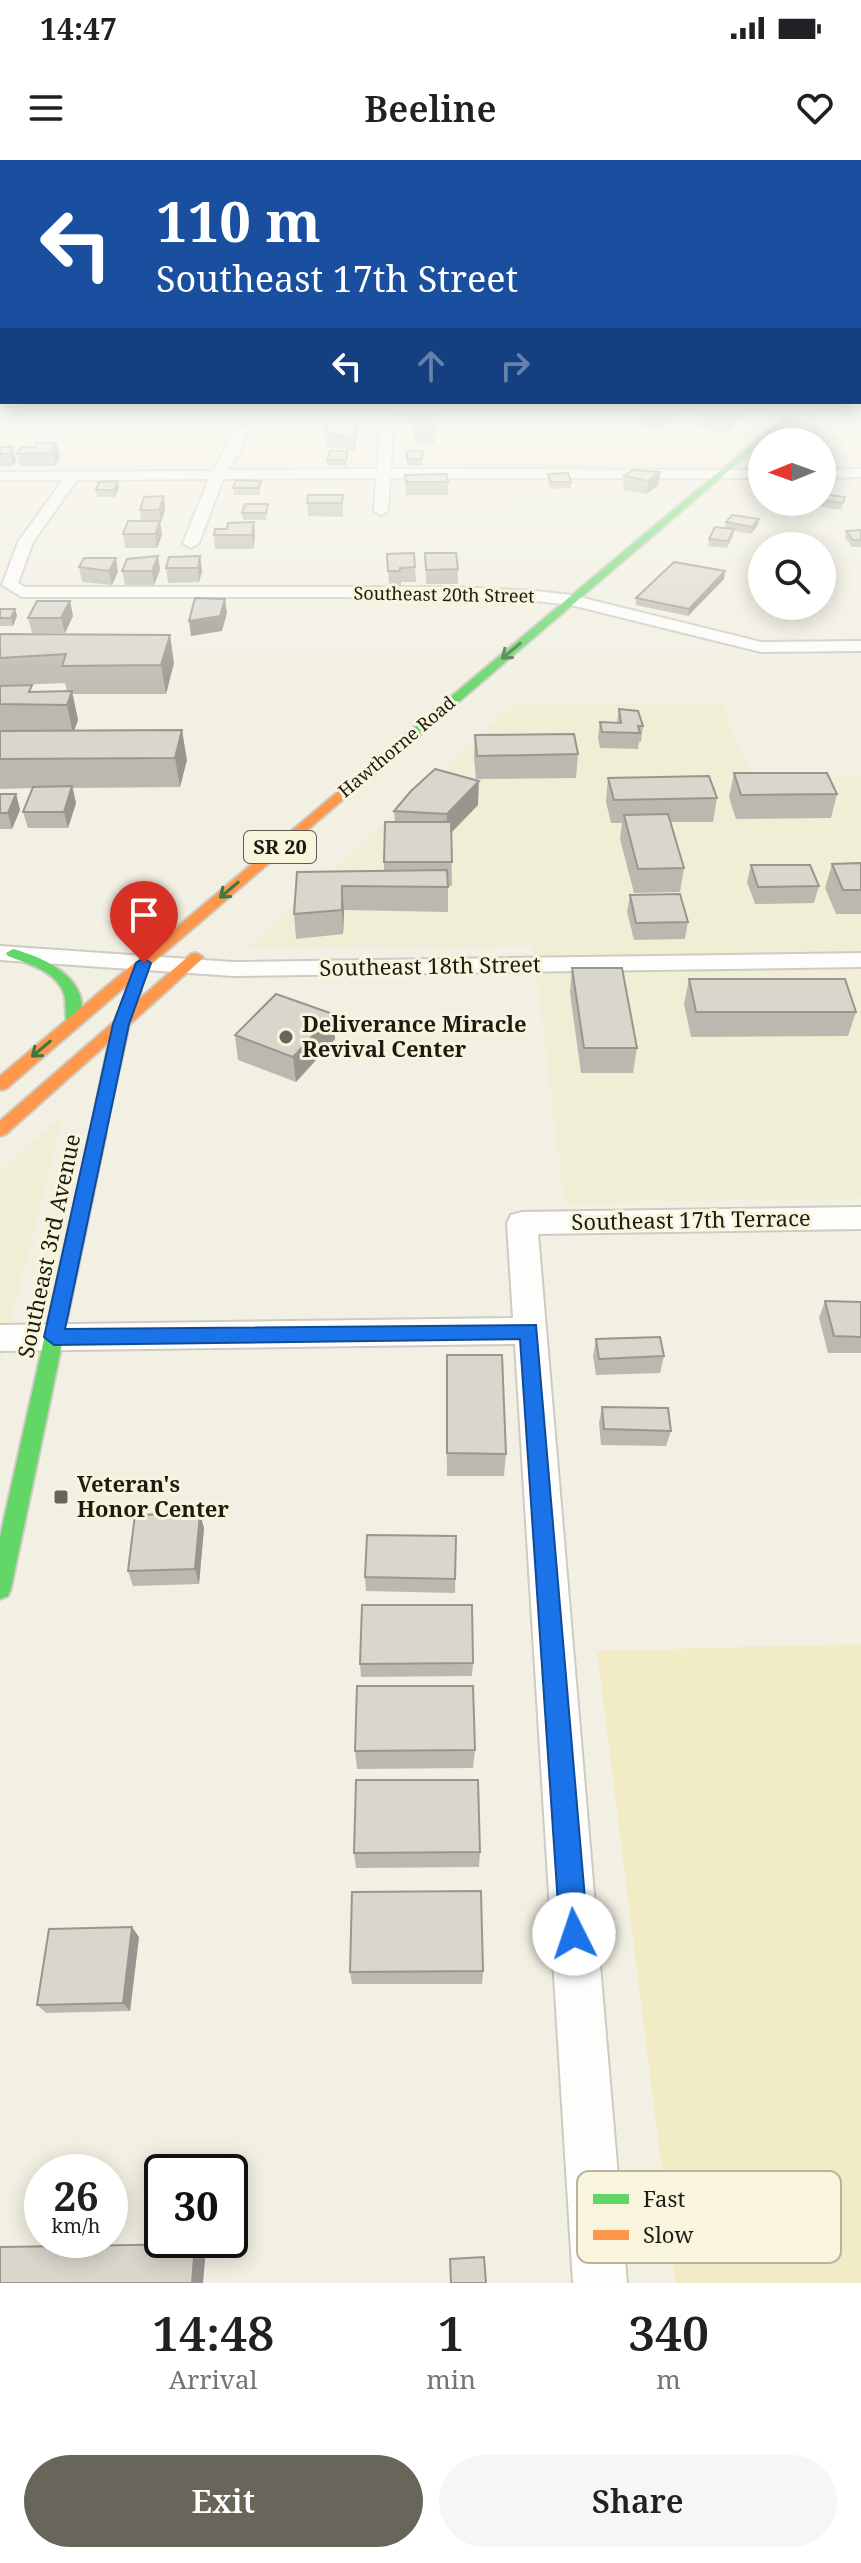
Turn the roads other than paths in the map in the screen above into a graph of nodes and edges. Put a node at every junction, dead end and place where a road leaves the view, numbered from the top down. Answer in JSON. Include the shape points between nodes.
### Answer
{"nodes":[{"id":1,"x":49,"y":510,"type":"edge"},
{"id":2,"x":204,"y":510,"type":"edge"},
{"id":3,"x":677,"y":510,"type":"edge"},
{"id":4,"x":191,"y":543,"type":"dead end"},
{"id":5,"x":624,"y":589,"type":"dead end"},
{"id":6,"x":571,"y":600,"type":"junction"},
{"id":7,"x":596,"y":615,"type":"junction"},
{"id":8,"x":861,"y":646,"type":"edge"},
{"id":9,"x":216,"y":939,"type":"dead end"},
{"id":10,"x":6,"y":953,"type":"edge"},
{"id":11,"x":861,"y":960,"type":"edge"},
{"id":12,"x":144,"y":963,"type":"junction"},
{"id":13,"x":184,"y":967,"type":"junction"},
{"id":14,"x":73,"y":1022,"type":"junction"},
{"id":15,"x":121,"y":1024,"type":"junction"},
{"id":16,"x":0,"y":1085,"type":"edge"},
{"id":17,"x":0,"y":1130,"type":"edge"},
{"id":18,"x":861,"y":1218,"type":"edge"},
{"id":19,"x":529,"y":1331,"type":"junction"},
{"id":20,"x":54,"y":1337,"type":"junction"},
{"id":21,"x":0,"y":1338,"type":"edge"},
{"id":22,"x":0,"y":1588,"type":"edge"},
{"id":23,"x":592,"y":2171,"type":"edge"},
{"id":24,"x":599,"y":2263,"type":"edge"},
{"id":25,"x":600,"y":2283,"type":"edge"}],
"edges":[{"from":1,"to":6,"type":"street","name":"Southeast 20th Street","via":[[11,575],[10,585],[21,592],[456,592]]},
{"from":2,"to":4,"type":"street"},
{"from":3,"to":6,"type":"main road","name":"Hawthorne Road","number":"SR 20"},
{"from":5,"to":7,"type":"main road"},
{"from":6,"to":7,"type":"street","name":"Southeast 20th Street"},
{"from":6,"to":12,"type":"main road","name":"Hawthorne Road","number":"SR 20","one_way":true},
{"from":7,"to":8,"type":"street","name":"Southeast 20th Street","via":[[761,647]]},
{"from":9,"to":13,"type":"main road"},
{"from":10,"to":12,"type":"street","name":"Southeast 18th Street"},
{"from":10,"to":14,"type":"main road","via":[[52,969],[72,987],[77,995]]},
{"from":11,"to":13,"type":"street","name":"Southeast 18th Street"},
{"from":12,"to":13,"type":"street","name":"Southeast 18th Street"},
{"from":12,"to":14,"type":"main road","name":"Hawthorne Road","number":"SR 20"},
{"from":12,"to":15,"type":"main road","name":"Southeast 3rd Avenue"},
{"from":13,"to":15,"type":"main road"},
{"from":14,"to":16,"type":"main road","name":"Hawthorne Road","number":"SR 20","one_way":true},
{"from":15,"to":17,"type":"main road"},
{"from":15,"to":20,"type":"main road","name":"Southeast 3rd Avenue"},
{"from":18,"to":19,"type":"street","name":"Southeast 17th Terrace","via":[[522,1223]]},
{"from":19,"to":20,"type":"street"},
{"from":19,"to":23,"type":"street"},
{"from":20,"to":21,"type":"street"},
{"from":20,"to":22,"type":"main road","name":"Southeast 3rd Avenue"},
{"from":24,"to":25,"type":"street"}]}
